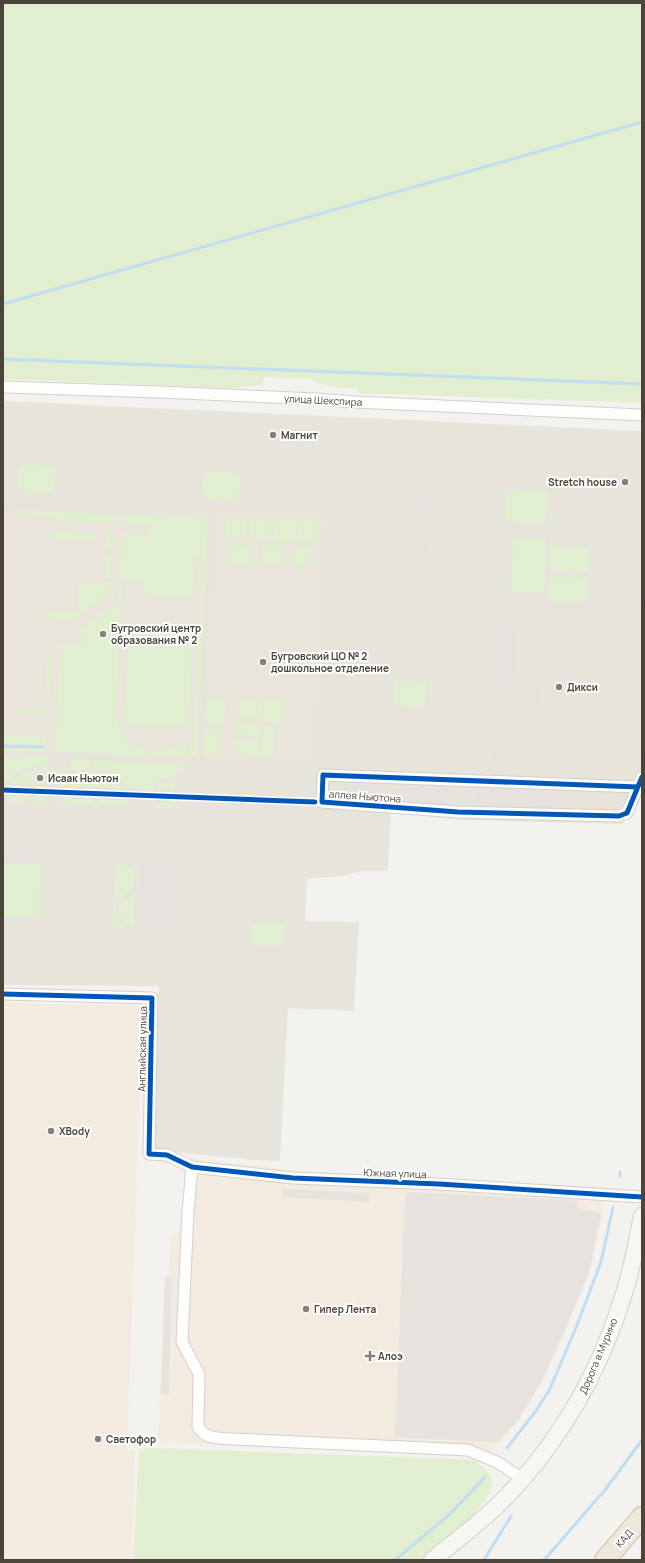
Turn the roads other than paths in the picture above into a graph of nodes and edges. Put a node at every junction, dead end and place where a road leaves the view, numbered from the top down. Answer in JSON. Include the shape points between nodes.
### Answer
{"nodes":[{"id":1,"x":3,"y":387,"type":"edge"},
{"id":2,"x":642,"y":415,"type":"edge"},
{"id":3,"x":640,"y":782,"type":"edge"},
{"id":4,"x":3,"y":994,"type":"edge"},
{"id":5,"x":149,"y":1154,"type":"joint"},
{"id":6,"x":192,"y":1167,"type":"junction"},
{"id":7,"x":642,"y":1197,"type":"edge"},
{"id":8,"x":642,"y":1216,"type":"edge"},
{"id":9,"x":522,"y":1479,"type":"junction"},
{"id":10,"x":642,"y":1516,"type":"edge"},
{"id":11,"x":432,"y":1560,"type":"edge"},
{"id":12,"x":605,"y":1560,"type":"edge"}],
"edges":[{"from":1,"to":2,"type":"street","name":"улица Шекспира","via":[[166,392]]},
{"from":3,"to":3,"type":"street","name":"аллея Ньютона","via":[[323,775],[322,802],[466,812],[619,816],[627,813]]},
{"from":4,"to":5,"type":"street","name":"Английская улица","via":[[152,998]]},
{"from":5,"to":6,"type":"street","name":"Южная улица","via":[[167,1155]]},
{"from":6,"to":7,"type":"street","name":"Южная улица","via":[[293,1178]]},
{"from":6,"to":9,"type":"street","via":[[182,1342],[198,1374],[198,1427],[201,1433],[209,1437],[234,1439],[468,1450],[499,1464]]},
{"from":8,"to":9,"type":"street","name":"Дорога в Мурино","via":[[626,1286],[588,1384],[571,1415]]},
{"from":9,"to":11,"type":"street","name":"Дорога в Мурино","via":[[499,1504]]},
{"from":10,"to":12,"type":"highway","name":"КАД"}]}
